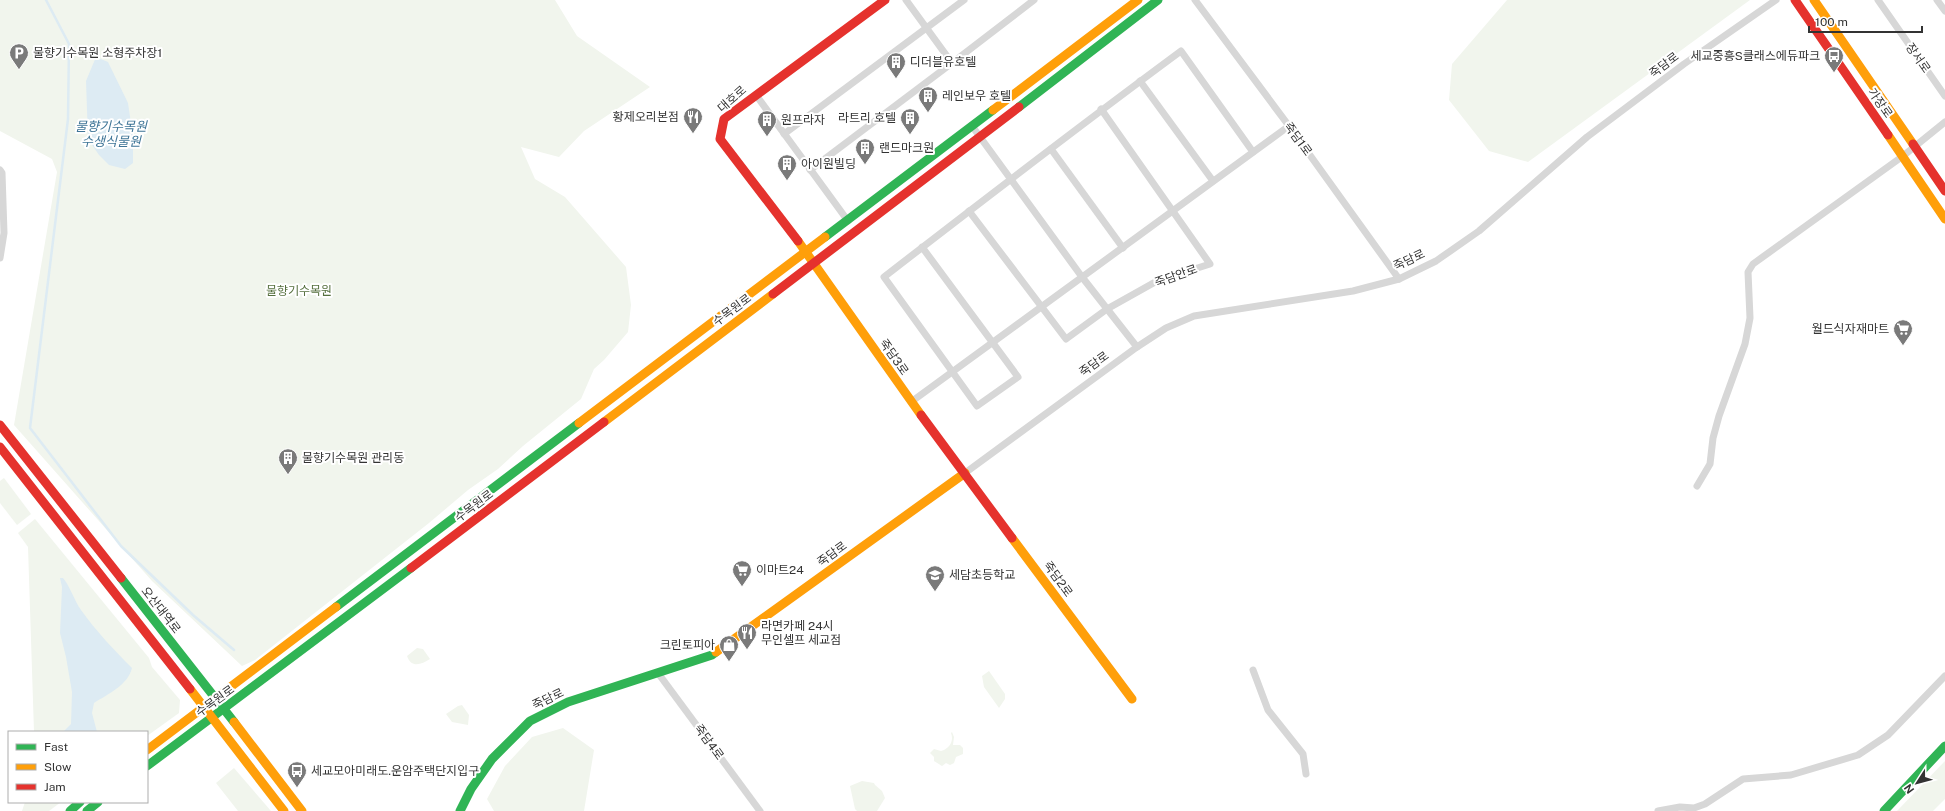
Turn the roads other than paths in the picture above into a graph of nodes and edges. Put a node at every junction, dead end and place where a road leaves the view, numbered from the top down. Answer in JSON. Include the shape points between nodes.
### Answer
{"nodes":[{"id":1,"x":885,"y":0,"type":"edge"},
{"id":2,"x":906,"y":0,"type":"edge"},
{"id":3,"x":964,"y":0,"type":"edge"},
{"id":4,"x":1034,"y":0,"type":"edge"},
{"id":5,"x":1138,"y":0,"type":"edge"},
{"id":6,"x":1158,"y":0,"type":"edge"},
{"id":7,"x":1195,"y":0,"type":"edge"},
{"id":8,"x":1776,"y":0,"type":"edge"},
{"id":9,"x":1795,"y":0,"type":"edge"},
{"id":10,"x":1814,"y":0,"type":"edge"},
{"id":11,"x":1878,"y":0,"type":"edge"},
{"id":12,"x":1937,"y":0,"type":"edge"},
{"id":13,"x":1945,"y":11,"type":"edge"},
{"id":14,"x":928,"y":28,"type":"junction"},
{"id":15,"x":952,"y":63,"type":"junction"},
{"id":16,"x":1140,"y":81,"type":"junction"},
{"id":17,"x":756,"y":95,"type":"junction"},
{"id":18,"x":1945,"y":96,"type":"edge"},
{"id":19,"x":1101,"y":109,"type":"junction"},
{"id":20,"x":1945,"y":122,"type":"edge"},
{"id":21,"x":972,"y":126,"type":"junction"},
{"id":22,"x":1289,"y":126,"type":"junction"},
{"id":23,"x":784,"y":134,"type":"junction"},
{"id":24,"x":979,"y":137,"type":"junction"},
{"id":25,"x":1914,"y":146,"type":"junction"},
{"id":26,"x":1051,"y":149,"type":"junction"},
{"id":27,"x":1253,"y":152,"type":"junction"},
{"id":28,"x":1903,"y":156,"type":"junction"},
{"id":29,"x":0,"y":170,"type":"edge"},
{"id":30,"x":810,"y":170,"type":"junction"},
{"id":31,"x":1010,"y":180,"type":"junction"},
{"id":32,"x":1213,"y":181,"type":"junction"},
{"id":33,"x":1945,"y":191,"type":"edge"},
{"id":34,"x":1174,"y":210,"type":"junction"},
{"id":35,"x":969,"y":211,"type":"junction"},
{"id":36,"x":2,"y":212,"type":"edge"},
{"id":37,"x":1945,"y":219,"type":"edge"},
{"id":38,"x":848,"y":221,"type":"junction"},
{"id":39,"x":922,"y":247,"type":"junction"},
{"id":40,"x":1123,"y":248,"type":"junction"},
{"id":41,"x":806,"y":252,"type":"junction"},
{"id":42,"x":0,"y":258,"type":"edge"},
{"id":43,"x":814,"y":263,"type":"junction"},
{"id":44,"x":1082,"y":277,"type":"junction"},
{"id":45,"x":1399,"y":279,"type":"junction"},
{"id":46,"x":1040,"y":308,"type":"junction"},
{"id":47,"x":1107,"y":309,"type":"junction"},
{"id":48,"x":993,"y":343,"type":"junction"},
{"id":49,"x":1137,"y":347,"type":"junction"},
{"id":50,"x":953,"y":372,"type":"junction"},
{"id":51,"x":911,"y":402,"type":"junction"},
{"id":52,"x":0,"y":425,"type":"edge"},
{"id":53,"x":0,"y":447,"type":"edge"},
{"id":54,"x":965,"y":473,"type":"junction"},
{"id":55,"x":1697,"y":486,"type":"dead end"},
{"id":56,"x":1253,"y":670,"type":"dead end"},
{"id":57,"x":658,"y":673,"type":"junction"},
{"id":58,"x":1945,"y":676,"type":"edge"},
{"id":59,"x":215,"y":699,"type":"junction"},
{"id":60,"x":1132,"y":699,"type":"dead end"},
{"id":61,"x":204,"y":707,"type":"junction"},
{"id":62,"x":224,"y":710,"type":"junction"},
{"id":63,"x":213,"y":718,"type":"junction"},
{"id":64,"x":1945,"y":746,"type":"edge"},
{"id":65,"x":148,"y":749,"type":"edge"},
{"id":66,"x":148,"y":765,"type":"edge"},
{"id":67,"x":1306,"y":774,"type":"dead end"},
{"id":68,"x":95,"y":803,"type":"edge"},
{"id":69,"x":85,"y":807,"type":"edge"},
{"id":70,"x":70,"y":811,"type":"edge"},
{"id":71,"x":284,"y":811,"type":"edge"},
{"id":72,"x":302,"y":811,"type":"edge"},
{"id":73,"x":460,"y":811,"type":"edge"},
{"id":74,"x":760,"y":811,"type":"edge"},
{"id":75,"x":1658,"y":811,"type":"edge"},
{"id":76,"x":1884,"y":811,"type":"edge"}],
"edges":[{"from":1,"to":17,"type":"street","name":"대호로"},
{"from":2,"to":14,"type":"street"},
{"from":3,"to":14,"type":"street"},
{"from":4,"to":15,"type":"street"},
{"from":5,"to":21,"type":"street","name":"수목원로"},
{"from":6,"to":24,"type":"street","name":"수목원로"},
{"from":7,"to":22,"type":"street","name":"죽담1로"},
{"from":8,"to":45,"type":"street","name":"죽담로","via":[[1684,64],[1587,137],[1479,230],[1436,261]]},
{"from":9,"to":28,"type":"street","name":"가장로"},
{"from":10,"to":25,"type":"street","name":"가장로"},
{"from":11,"to":18,"type":"street","name":"장서로"},
{"from":12,"to":13,"type":"street"},
{"from":14,"to":15,"type":"street"},
{"from":14,"to":23,"type":"street"},
{"from":15,"to":30,"type":"street"},
{"from":16,"to":19,"type":"street"},
{"from":16,"to":27,"type":"street","via":[[1181,51]]},
{"from":16,"to":32,"type":"street"},
{"from":17,"to":23,"type":"street"},
{"from":17,"to":41,"type":"street","name":"대호로","via":[[724,119],[720,139]]},
{"from":19,"to":26,"type":"street"},
{"from":19,"to":34,"type":"street","name":"죽담안로"},
{"from":20,"to":25,"type":"street"},
{"from":21,"to":24,"type":"street"},
{"from":21,"to":38,"type":"street","name":"수목원로"},
{"from":22,"to":27,"type":"street"},
{"from":22,"to":45,"type":"street","name":"죽담1로"},
{"from":23,"to":30,"type":"street"},
{"from":24,"to":31,"type":"street"},
{"from":24,"to":43,"type":"street","name":"수목원로"},
{"from":25,"to":28,"type":"street"},
{"from":25,"to":33,"type":"street","name":"가장로"},
{"from":26,"to":31,"type":"street"},
{"from":26,"to":40,"type":"street"},
{"from":27,"to":32,"type":"street"},
{"from":28,"to":37,"type":"street","name":"가장로"},
{"from":28,"to":55,"type":"street","via":[[1753,264],[1748,272],[1750,318],[1745,344],[1719,416],[1710,464]]},
{"from":29,"to":36,"type":"street"},
{"from":30,"to":38,"type":"street"},
{"from":31,"to":35,"type":"street"},
{"from":31,"to":44,"type":"street"},
{"from":32,"to":34,"type":"street"},
{"from":34,"to":40,"type":"street"},
{"from":34,"to":47,"type":"street","name":"죽담안로","via":[[1210,264],[1157,281]]},
{"from":35,"to":39,"type":"street"},
{"from":35,"to":46,"type":"street","name":"죽담안로"},
{"from":36,"to":42,"type":"street","via":[[4,233]]},
{"from":38,"to":41,"type":"street","name":"수목원로"},
{"from":39,"to":48,"type":"street"},
{"from":39,"to":50,"type":"street","via":[[884,277]]},
{"from":40,"to":44,"type":"street"},
{"from":41,"to":43,"type":"street","name":"죽담3로"},
{"from":41,"to":59,"type":"street","name":"수목원로"},
{"from":43,"to":51,"type":"street","name":"죽담3로"},
{"from":43,"to":62,"type":"street","name":"수목원로"},
{"from":44,"to":46,"type":"street"},
{"from":44,"to":47,"type":"street"},
{"from":45,"to":49,"type":"street","name":"죽담로","via":[[1353,291],[1194,316],[1166,328]]},
{"from":46,"to":47,"type":"street","name":"죽담안로","via":[[1066,339]]},
{"from":46,"to":48,"type":"street"},
{"from":47,"to":49,"type":"street"},
{"from":48,"to":50,"type":"street"},
{"from":48,"to":50,"type":"street","via":[[1018,377],[977,406]]},
{"from":49,"to":54,"type":"street","name":"죽담로"},
{"from":50,"to":51,"type":"street"},
{"from":51,"to":54,"type":"street","name":"죽담3로"},
{"from":52,"to":59,"type":"street","name":"오산대역로"},
{"from":53,"to":61,"type":"street"},
{"from":54,"to":57,"type":"street","name":"죽담로","via":[[712,655]]},
{"from":54,"to":60,"type":"street","name":"죽담2로"},
{"from":56,"to":67,"type":"street","via":[[1268,710],[1303,754]]},
{"from":57,"to":73,"type":"street","name":"죽담로","via":[[568,702],[530,721],[492,759]]},
{"from":57,"to":74,"type":"street","name":"죽담4로"},
{"from":58,"to":75,"type":"street","via":[[1888,735],[1858,755],[1791,774],[1743,779],[1705,804],[1694,808],[1680,807]]},
{"from":59,"to":61,"type":"street","name":"수목원로"},
{"from":59,"to":62,"type":"street","name":"오산대역로"},
{"from":61,"to":63,"type":"street"},
{"from":61,"to":65,"type":"street","name":"수목원로"},
{"from":62,"to":63,"type":"street","name":"수목원로"},
{"from":62,"to":72,"type":"street","name":"오산대역로"},
{"from":63,"to":66,"type":"street","name":"수목원로"},
{"from":63,"to":71,"type":"street"},
{"from":64,"to":76,"type":"street"},
{"from":68,"to":69,"type":"street"},
{"from":69,"to":70,"type":"street"}]}
